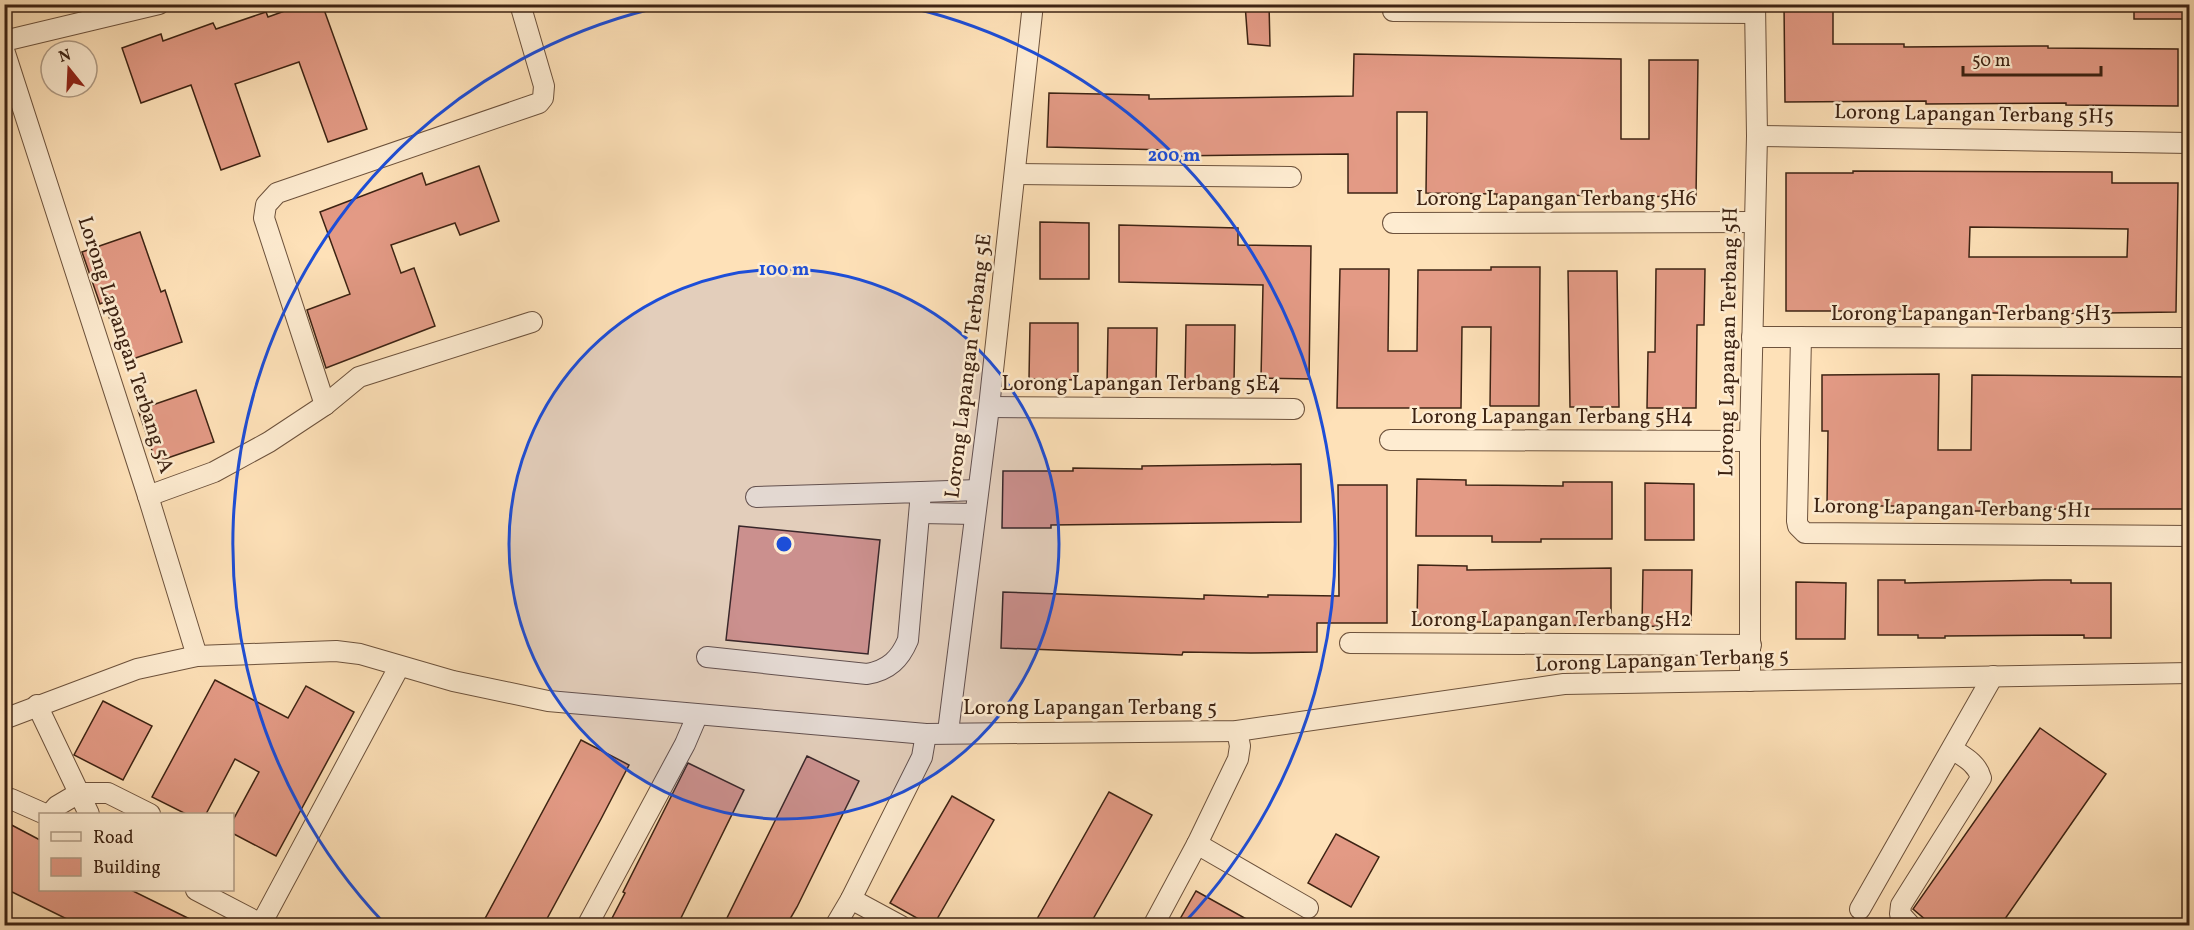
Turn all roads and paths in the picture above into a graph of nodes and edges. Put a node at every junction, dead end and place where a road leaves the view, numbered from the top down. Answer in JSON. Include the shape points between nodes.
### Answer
{"nodes":[{"id":1,"x":159,"y":4,"type":"edge"},
{"id":2,"x":520,"y":4,"type":"edge"},
{"id":3,"x":1033,"y":4,"type":"edge"},
{"id":4,"x":1754,"y":9,"type":"edge"},
{"id":5,"x":1394,"y":11,"type":"dead end"},
{"id":6,"x":4,"y":41,"type":"edge"},
{"id":7,"x":4,"y":50,"type":"edge"},
{"id":8,"x":1757,"y":136,"type":"junction"},
{"id":9,"x":2190,"y":143,"type":"edge"},
{"id":10,"x":1016,"y":174,"type":"junction"},
{"id":11,"x":1291,"y":177,"type":"dead end"},
{"id":12,"x":1755,"y":222,"type":"junction"},
{"id":13,"x":1393,"y":223,"type":"dead end"},
{"id":14,"x":532,"y":322,"type":"dead end"},
{"id":15,"x":1752,"y":337,"type":"junction"},
{"id":16,"x":1801,"y":337,"type":"junction"},
{"id":17,"x":2190,"y":338,"type":"edge"},
{"id":18,"x":325,"y":405,"type":"junction"},
{"id":19,"x":989,"y":407,"type":"junction"},
{"id":20,"x":1294,"y":409,"type":"dead end"},
{"id":21,"x":1390,"y":440,"type":"dead end"},
{"id":22,"x":1750,"y":441,"type":"junction"},
{"id":23,"x":978,"y":490,"type":"junction"},
{"id":24,"x":921,"y":492,"type":"junction"},
{"id":25,"x":148,"y":496,"type":"junction"},
{"id":26,"x":756,"y":497,"type":"dead end"},
{"id":27,"x":920,"y":513,"type":"junction"},
{"id":28,"x":975,"y":514,"type":"junction"},
{"id":29,"x":2190,"y":536,"type":"edge"},
{"id":30,"x":1350,"y":643,"type":"dead end"},
{"id":31,"x":1751,"y":645,"type":"junction"},
{"id":32,"x":197,"y":656,"type":"junction"},
{"id":33,"x":707,"y":657,"type":"dead end"},
{"id":34,"x":399,"y":667,"type":"junction"},
{"id":35,"x":2190,"y":673,"type":"edge"},
{"id":36,"x":1993,"y":676,"type":"junction"},
{"id":37,"x":1750,"y":681,"type":"junction"},
{"id":38,"x":37,"y":705,"type":"junction"},
{"id":39,"x":697,"y":716,"type":"junction"},
{"id":40,"x":4,"y":719,"type":"edge"},
{"id":41,"x":948,"y":732,"type":"junction"},
{"id":42,"x":1237,"y":732,"type":"junction"},
{"id":43,"x":926,"y":734,"type":"junction"},
{"id":44,"x":1952,"y":749,"type":"junction"},
{"id":45,"x":79,"y":793,"type":"junction"},
{"id":46,"x":11,"y":799,"type":"dead end"},
{"id":47,"x":43,"y":813,"type":"edge"},
{"id":48,"x":51,"y":813,"type":"edge"},
{"id":49,"x":89,"y":813,"type":"edge"},
{"id":50,"x":148,"y":813,"type":"edge"},
{"id":51,"x":1197,"y":844,"type":"junction"},
{"id":52,"x":198,"y":891,"type":"edge"},
{"id":53,"x":851,"y":899,"type":"junction"},
{"id":54,"x":1308,"y":908,"type":"dead end"},
{"id":55,"x":1860,"y":909,"type":"dead end"},
{"id":56,"x":261,"y":925,"type":"edge"},
{"id":57,"x":587,"y":926,"type":"edge"},
{"id":58,"x":835,"y":926,"type":"edge"},
{"id":59,"x":901,"y":926,"type":"edge"},
{"id":60,"x":1154,"y":926,"type":"edge"},
{"id":61,"x":1911,"y":926,"type":"edge"}],
"edges":[{"from":1,"to":6,"type":"street"},
{"from":2,"to":18,"type":"street","via":[[544,86],[539,103],[277,193],[266,205],[264,218]]},
{"from":3,"to":10,"type":"street","name":"Lorong Lapangan Terbang 5E"},
{"from":4,"to":5,"type":"street"},
{"from":4,"to":8,"type":"street","name":"Lorong Lapangan Terbang 5H"},
{"from":7,"to":25,"type":"street","name":"Lorong Lapangan Terbang 5A"},
{"from":8,"to":9,"type":"street","name":"Lorong Lapangan Terbang 5H5"},
{"from":8,"to":12,"type":"street","name":"Lorong Lapangan Terbang 5H"},
{"from":10,"to":11,"type":"street"},
{"from":10,"to":19,"type":"street","name":"Lorong Lapangan Terbang 5E"},
{"from":12,"to":13,"type":"street","name":"Lorong Lapangan Terbang 5H6"},
{"from":12,"to":15,"type":"street","name":"Lorong Lapangan Terbang 5H"},
{"from":14,"to":18,"type":"street","via":[[359,377]]},
{"from":15,"to":16,"type":"street","name":"Lorong Lapangan Terbang 5H3"},
{"from":15,"to":22,"type":"street","name":"Lorong Lapangan Terbang 5H"},
{"from":16,"to":17,"type":"street","name":"Lorong Lapangan Terbang 5H3"},
{"from":16,"to":29,"type":"street","name":"Lorong Lapangan Terbang 5H1","via":[[1797,520],[1805,533]]},
{"from":18,"to":25,"type":"street","via":[[270,442],[214,472]]},
{"from":19,"to":20,"type":"street","name":"Lorong Lapangan Terbang 5E4"},
{"from":19,"to":23,"type":"street","name":"Lorong Lapangan Terbang 5E"},
{"from":21,"to":22,"type":"street","name":"Lorong Lapangan Terbang 5H4"},
{"from":22,"to":31,"type":"street","name":"Lorong Lapangan Terbang 5H"},
{"from":23,"to":24,"type":"street"},
{"from":23,"to":28,"type":"street","name":"Lorong Lapangan Terbang 5E"},
{"from":24,"to":26,"type":"street"},
{"from":24,"to":27,"type":"street"},
{"from":25,"to":32,"type":"street","name":"Lorong Lapangan Terbang 5A"},
{"from":27,"to":28,"type":"street"},
{"from":27,"to":33,"type":"street","via":[[908,640],[903,653],[888,668],[867,674]]},
{"from":28,"to":41,"type":"street","name":"Lorong Lapangan Terbang 5E"},
{"from":30,"to":31,"type":"street","name":"Lorong Lapangan Terbang 5H2"},
{"from":31,"to":37,"type":"street","name":"Lorong Lapangan Terbang 5H"},
{"from":32,"to":34,"type":"street","name":"Lorong Lapangan Terbang 5","via":[[336,651]]},
{"from":32,"to":38,"type":"street","name":"Lorong Lapangan Terbang 5","via":[[137,669]]},
{"from":34,"to":39,"type":"street","name":"Lorong Lapangan Terbang 5","via":[[548,701]]},
{"from":34,"to":56,"type":"street"},
{"from":35,"to":36,"type":"street","name":"Lorong Lapangan Terbang 5"},
{"from":36,"to":37,"type":"street","name":"Lorong Lapangan Terbang 5"},
{"from":36,"to":44,"type":"street"},
{"from":37,"to":42,"type":"street","name":"Lorong Lapangan Terbang 5","via":[[1564,684]]},
{"from":38,"to":40,"type":"street","name":"Lorong Lapangan Terbang 5"},
{"from":38,"to":45,"type":"street"},
{"from":39,"to":43,"type":"street","name":"Lorong Lapangan Terbang 5"},
{"from":39,"to":57,"type":"street"},
{"from":41,"to":42,"type":"street","name":"Lorong Lapangan Terbang 5"},
{"from":41,"to":43,"type":"street","name":"Lorong Lapangan Terbang 5"},
{"from":42,"to":51,"type":"street","via":[[1238,759]]},
{"from":43,"to":53,"type":"street","via":[[922,757]]},
{"from":44,"to":55,"type":"street"},
{"from":44,"to":61,"type":"street","via":[[1972,763],[1981,778],[1901,905],[1900,914]]},
{"from":45,"to":48,"type":"street"},
{"from":45,"to":49,"type":"street"},
{"from":45,"to":50,"type":"street","via":[[108,793]]},
{"from":46,"to":47,"type":"street"},
{"from":51,"to":54,"type":"street"},
{"from":51,"to":60,"type":"street"},
{"from":52,"to":56,"type":"street"},
{"from":53,"to":58,"type":"street"},
{"from":53,"to":59,"type":"street"}]}
